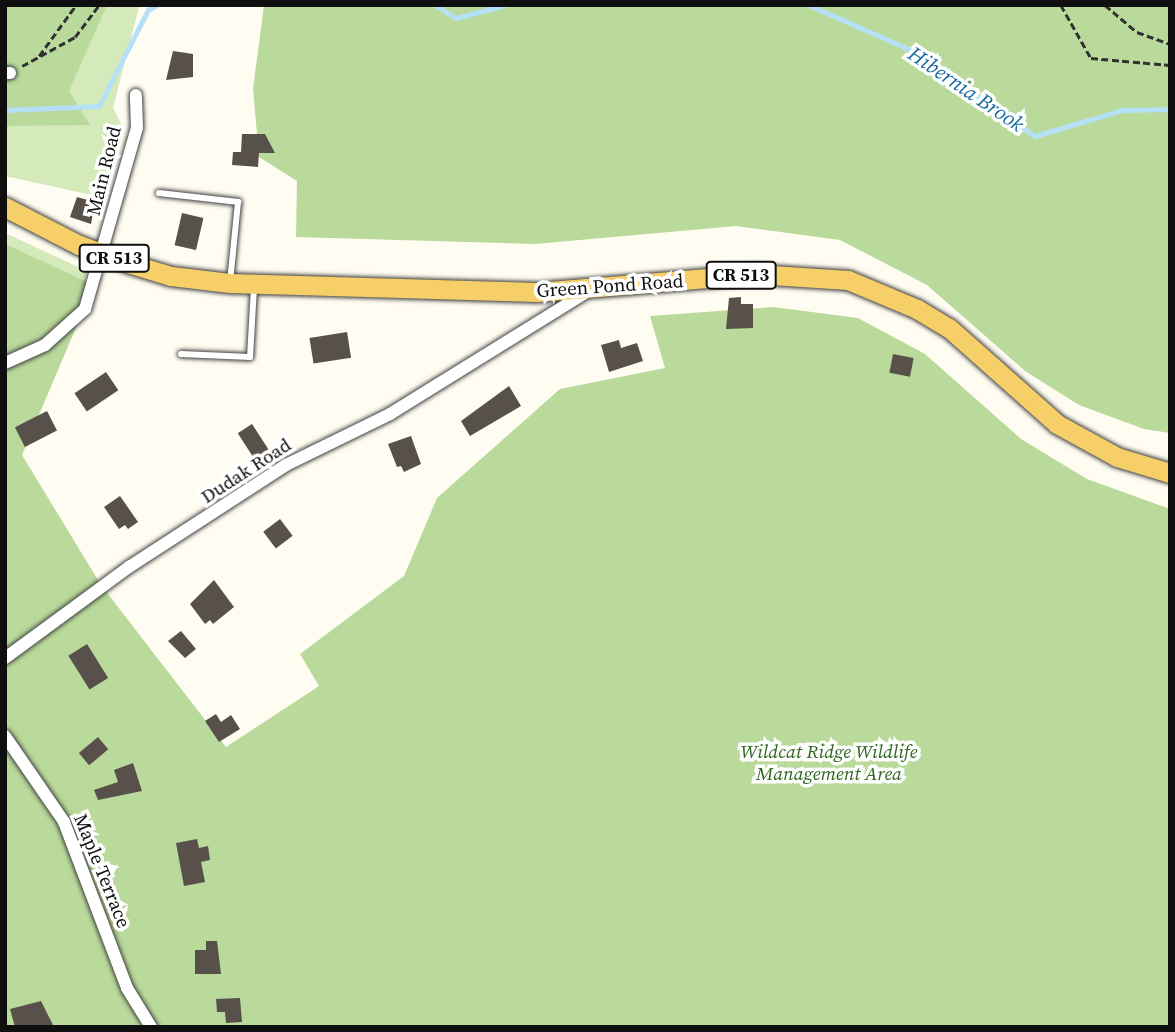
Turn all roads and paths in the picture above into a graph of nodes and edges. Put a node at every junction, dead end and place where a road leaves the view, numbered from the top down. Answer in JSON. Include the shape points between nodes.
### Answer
{"nodes":[{"id":1,"x":76,"y":5,"type":"edge"},
{"id":2,"x":99,"y":5,"type":"edge"},
{"id":3,"x":1061,"y":5,"type":"edge"},
{"id":4,"x":1105,"y":5,"type":"edge"},
{"id":5,"x":1170,"y":44,"type":"edge"},
{"id":6,"x":37,"y":59,"type":"junction"},
{"id":7,"x":1170,"y":65,"type":"edge"},
{"id":8,"x":7,"y":73,"type":"edge"},
{"id":9,"x":136,"y":95,"type":"dead end"},
{"id":10,"x":159,"y":193,"type":"dead end"},
{"id":11,"x":5,"y":207,"type":"edge"},
{"id":12,"x":104,"y":254,"type":"junction"},
{"id":13,"x":230,"y":284,"type":"junction"},
{"id":14,"x":254,"y":285,"type":"junction"},
{"id":15,"x":590,"y":290,"type":"junction"},
{"id":16,"x":181,"y":354,"type":"dead end"},
{"id":17,"x":5,"y":363,"type":"edge"},
{"id":18,"x":1170,"y":473,"type":"edge"},
{"id":19,"x":5,"y":658,"type":"edge"},
{"id":20,"x":5,"y":735,"type":"edge"},
{"id":21,"x":151,"y":1027,"type":"edge"}],
"edges":[{"from":1,"to":6,"type":"path"},
{"from":2,"to":6,"type":"path","via":[[75,37]]},
{"from":3,"to":7,"type":"path","via":[[1091,58]]},
{"from":4,"to":5,"type":"path","via":[[1137,32]]},
{"from":6,"to":8,"type":"path"},
{"from":9,"to":12,"type":"street","name":"Main Road","via":[[137,128],[114,202]]},
{"from":10,"to":13,"type":"lane","via":[[238,202]]},
{"from":11,"to":12,"type":"main road","name":"Green Pond Road","number":"CR 513"},
{"from":12,"to":13,"type":"main road","name":"Green Pond Road","number":"CR 513","via":[[171,276]]},
{"from":12,"to":17,"type":"street","via":[[85,310],[45,345]]},
{"from":13,"to":14,"type":"main road","name":"Green Pond Road","number":"CR 513"},
{"from":14,"to":15,"type":"main road","name":"Green Pond Road","number":"CR 513"},
{"from":14,"to":16,"type":"lane","via":[[250,357]]},
{"from":15,"to":18,"type":"main road","name":"Green Pond Road","number":"CR 513","via":[[756,274],[848,280],[949,328],[1057,424],[1116,457]]},
{"from":15,"to":19,"type":"street","name":"Dudak Road","via":[[390,414],[285,465],[129,567]]},
{"from":20,"to":21,"type":"street","name":"Maple Terrace","via":[[64,822],[127,988]]}]}
